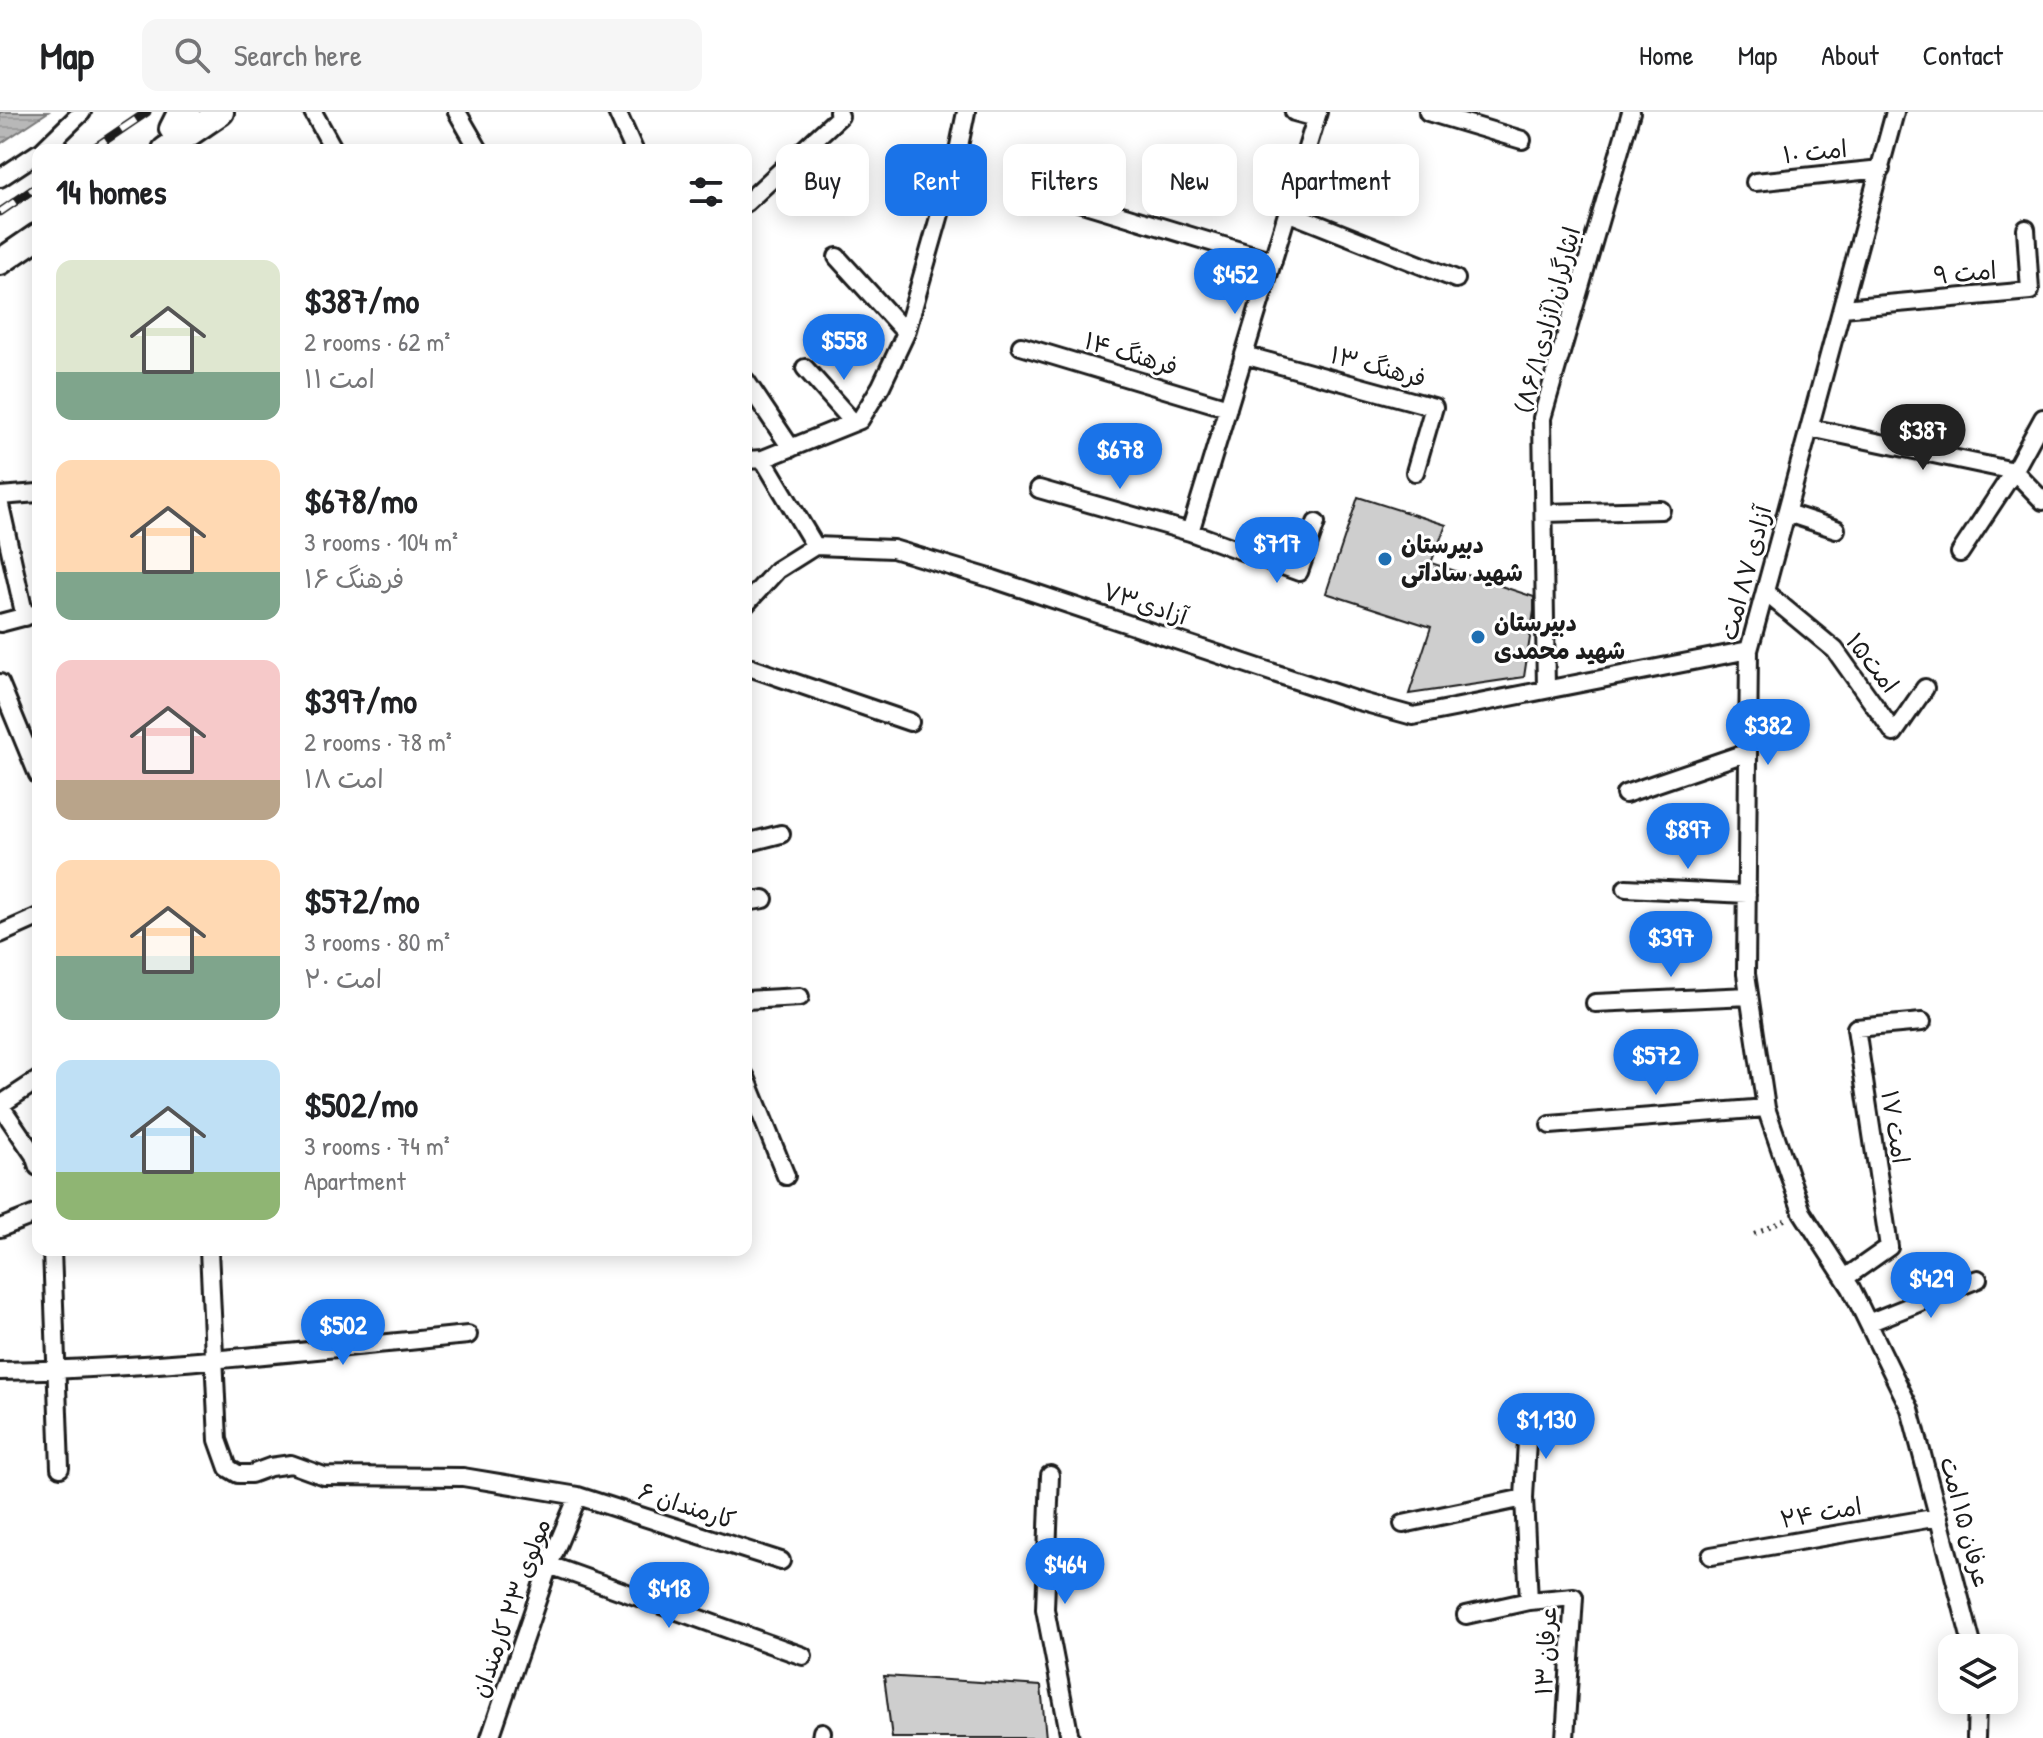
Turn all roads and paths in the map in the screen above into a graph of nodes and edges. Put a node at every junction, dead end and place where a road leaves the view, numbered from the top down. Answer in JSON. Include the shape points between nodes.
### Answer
{"nodes":[{"id":1,"x":82,"y":112,"type":"edge"},
{"id":2,"x":187,"y":112,"type":"edge"},
{"id":3,"x":221,"y":112,"type":"edge"},
{"id":4,"x":313,"y":112,"type":"edge"},
{"id":5,"x":457,"y":112,"type":"edge"},
{"id":6,"x":617,"y":112,"type":"edge"},
{"id":7,"x":838,"y":112,"type":"edge"},
{"id":8,"x":966,"y":112,"type":"edge"},
{"id":9,"x":1294,"y":112,"type":"edge"},
{"id":10,"x":1428,"y":112,"type":"edge"},
{"id":11,"x":1631,"y":112,"type":"edge"},
{"id":12,"x":1895,"y":112,"type":"edge"},
{"id":13,"x":1317,"y":115,"type":"edge"},
{"id":14,"x":1522,"y":140,"type":"dead end"},
{"id":15,"x":48,"y":144,"type":"edge"},
{"id":16,"x":177,"y":144,"type":"edge"},
{"id":17,"x":181,"y":144,"type":"edge"},
{"id":18,"x":331,"y":144,"type":"edge"},
{"id":19,"x":476,"y":144,"type":"edge"},
{"id":20,"x":631,"y":144,"type":"edge"},
{"id":21,"x":1308,"y":144,"type":"edge"},
{"id":22,"x":32,"y":157,"type":"edge"},
{"id":23,"x":1881,"y":169,"type":"junction"},
{"id":24,"x":0,"y":178,"type":"edge"},
{"id":25,"x":1755,"y":182,"type":"dead end"},
{"id":26,"x":752,"y":197,"type":"edge"},
{"id":27,"x":1125,"y":216,"type":"edge"},
{"id":28,"x":1286,"y":216,"type":"edge"},
{"id":29,"x":1297,"y":216,"type":"edge"},
{"id":30,"x":2026,"y":229,"type":"dead end"},
{"id":31,"x":32,"y":240,"type":"edge"},
{"id":32,"x":837,"y":257,"type":"dead end"},
{"id":33,"x":1273,"y":261,"type":"junction"},
{"id":34,"x":0,"y":262,"type":"edge"},
{"id":35,"x":1456,"y":279,"type":"dead end"},
{"id":36,"x":1843,"y":308,"type":"junction"},
{"id":37,"x":906,"y":333,"type":"junction"},
{"id":38,"x":1021,"y":346,"type":"dead end"},
{"id":39,"x":1244,"y":355,"type":"junction"},
{"id":40,"x":805,"y":368,"type":"dead end"},
{"id":41,"x":752,"y":390,"type":"edge"},
{"id":42,"x":1228,"y":408,"type":"junction"},
{"id":43,"x":2043,"y":418,"type":"edge"},
{"id":44,"x":853,"y":422,"type":"junction"},
{"id":45,"x":1810,"y":428,"type":"junction"},
{"id":46,"x":791,"y":448,"type":"junction"},
{"id":47,"x":763,"y":459,"type":"junction"},
{"id":48,"x":752,"y":460,"type":"edge"},
{"id":49,"x":2014,"y":471,"type":"junction"},
{"id":50,"x":1415,"y":472,"type":"dead end"},
{"id":51,"x":1039,"y":489,"type":"dead end"},
{"id":52,"x":32,"y":493,"type":"edge"},
{"id":53,"x":0,"y":496,"type":"edge"},
{"id":54,"x":2043,"y":501,"type":"edge"},
{"id":55,"x":0,"y":505,"type":"edge"},
{"id":56,"x":1661,"y":510,"type":"dead end"},
{"id":57,"x":1544,"y":513,"type":"junction"},
{"id":58,"x":1787,"y":513,"type":"junction"},
{"id":59,"x":1316,"y":523,"type":"dead end"},
{"id":60,"x":1836,"y":529,"type":"dead end"},
{"id":61,"x":1190,"y":532,"type":"junction"},
{"id":62,"x":815,"y":546,"type":"junction"},
{"id":63,"x":1960,"y":553,"type":"dead end"},
{"id":64,"x":1765,"y":592,"type":"junction"},
{"id":65,"x":752,"y":597,"type":"edge"},
{"id":66,"x":31,"y":615,"type":"edge"},
{"id":67,"x":0,"y":623,"type":"edge"},
{"id":68,"x":1749,"y":650,"type":"junction"},
{"id":69,"x":752,"y":668,"type":"edge"},
{"id":70,"x":0,"y":683,"type":"edge"},
{"id":71,"x":1925,"y":688,"type":"dead end"},
{"id":72,"x":1546,"y":689,"type":"junction"},
{"id":73,"x":910,"y":722,"type":"dead end"},
{"id":74,"x":1748,"y":752,"type":"junction"},
{"id":75,"x":32,"y":760,"type":"edge"},
{"id":76,"x":1625,"y":794,"type":"dead end"},
{"id":77,"x":781,"y":834,"type":"dead end"},
{"id":78,"x":752,"y":841,"type":"edge"},
{"id":79,"x":1626,"y":888,"type":"dead end"},
{"id":80,"x":1747,"y":894,"type":"junction"},
{"id":81,"x":764,"y":899,"type":"dead end"},
{"id":82,"x":752,"y":901,"type":"edge"},
{"id":83,"x":32,"y":920,"type":"edge"},
{"id":84,"x":0,"y":934,"type":"edge"},
{"id":85,"x":1749,"y":996,"type":"junction"},
{"id":86,"x":800,"y":997,"type":"dead end"},
{"id":87,"x":752,"y":1000,"type":"edge"},
{"id":88,"x":1595,"y":1003,"type":"dead end"},
{"id":89,"x":1922,"y":1022,"type":"dead end"},
{"id":90,"x":32,"y":1084,"type":"edge"},
{"id":91,"x":752,"y":1092,"type":"edge"},
{"id":92,"x":0,"y":1105,"type":"edge"},
{"id":93,"x":1766,"y":1108,"type":"junction"},
{"id":94,"x":1550,"y":1125,"type":"dead end"},
{"id":95,"x":32,"y":1152,"type":"edge"},
{"id":96,"x":786,"y":1176,"type":"dead end"},
{"id":97,"x":1802,"y":1212,"type":"junction"},
{"id":98,"x":32,"y":1215,"type":"edge"},
{"id":99,"x":0,"y":1228,"type":"edge"},
{"id":100,"x":1754,"y":1234,"type":"dead end"},
{"id":101,"x":52,"y":1256,"type":"edge"},
{"id":102,"x":209,"y":1256,"type":"edge"},
{"id":103,"x":1845,"y":1278,"type":"junction"},
{"id":104,"x":1978,"y":1279,"type":"dead end"},
{"id":105,"x":1868,"y":1323,"type":"junction"},
{"id":106,"x":468,"y":1335,"type":"dead end"},
{"id":107,"x":214,"y":1360,"type":"junction"},
{"id":108,"x":56,"y":1370,"type":"junction"},
{"id":109,"x":0,"y":1371,"type":"edge"},
{"id":110,"x":1910,"y":1409,"type":"joint"},
{"id":111,"x":1528,"y":1421,"type":"dead end"},
{"id":112,"x":60,"y":1468,"type":"dead end"},
{"id":113,"x":1050,"y":1475,"type":"dead end"},
{"id":114,"x":578,"y":1496,"type":"junction"},
{"id":115,"x":1524,"y":1498,"type":"junction"},
{"id":116,"x":1939,"y":1517,"type":"junction"},
{"id":117,"x":1403,"y":1524,"type":"dead end"},
{"id":118,"x":1711,"y":1556,"type":"dead end"},
{"id":119,"x":781,"y":1561,"type":"dead end"},
{"id":120,"x":549,"y":1565,"type":"junction"},
{"id":121,"x":1529,"y":1601,"type":"junction"},
{"id":122,"x":1466,"y":1615,"type":"dead end"},
{"id":123,"x":1969,"y":1634,"type":"edge"},
{"id":124,"x":803,"y":1656,"type":"dead end"},
{"id":125,"x":1977,"y":1714,"type":"edge"},
{"id":126,"x":490,"y":1738,"type":"edge"},
{"id":127,"x":1070,"y":1738,"type":"edge"},
{"id":128,"x":1565,"y":1738,"type":"edge"},
{"id":129,"x":1976,"y":1738,"type":"edge"}],
"edges":[{"from":1,"to":15,"type":"street"},
{"from":2,"to":16,"type":"street","via":[[172,129]]},
{"from":3,"to":17,"type":"street"},
{"from":4,"to":18,"type":"street"},
{"from":5,"to":19,"type":"street"},
{"from":6,"to":20,"type":"street"},
{"from":7,"to":26,"type":"street","via":[[840,116]]},
{"from":8,"to":37,"type":"street"},
{"from":9,"to":13,"type":"street"},
{"from":10,"to":14,"type":"street"},
{"from":11,"to":57,"type":"street","name":"ایثارگران(آزادی۸۶/۱)","via":[[1542,418]]},
{"from":12,"to":23,"type":"street","name":"آزادی ۸۷ امت"},
{"from":13,"to":21,"type":"street"},
{"from":22,"to":24,"type":"street"},
{"from":23,"to":25,"type":"street","name":"امت ۱۰"},
{"from":23,"to":36,"type":"street","name":"آزادی ۸۷ امت"},
{"from":27,"to":33,"type":"street"},
{"from":28,"to":33,"type":"street"},
{"from":29,"to":35,"type":"street"},
{"from":30,"to":36,"type":"street","name":"امت ۹","via":[[2030,291]]},
{"from":31,"to":34,"type":"street"},
{"from":32,"to":37,"type":"street"},
{"from":33,"to":39,"type":"street"},
{"from":36,"to":45,"type":"street","name":"آزادی ۸۷ امت"},
{"from":37,"to":44,"type":"street","via":[[881,386],[860,420]]},
{"from":38,"to":42,"type":"street","name":"فرهنگ ۱۴"},
{"from":39,"to":42,"type":"street"},
{"from":39,"to":50,"type":"street","name":"فرهنگ ۱۳","via":[[1434,407]]},
{"from":40,"to":44,"type":"street"},
{"from":41,"to":46,"type":"street"},
{"from":42,"to":61,"type":"street"},
{"from":43,"to":49,"type":"street"},
{"from":44,"to":46,"type":"street"},
{"from":45,"to":49,"type":"street"},
{"from":45,"to":58,"type":"street","name":"آزادی ۸۷ امت"},
{"from":46,"to":47,"type":"street"},
{"from":47,"to":48,"type":"street"},
{"from":47,"to":62,"type":"street"},
{"from":49,"to":54,"type":"street"},
{"from":49,"to":63,"type":"street"},
{"from":51,"to":61,"type":"street"},
{"from":52,"to":53,"type":"street"},
{"from":55,"to":66,"type":"street"},
{"from":56,"to":57,"type":"street"},
{"from":57,"to":72,"type":"street","name":"ایثارگران(آزادی۸۶/۱)"},
{"from":58,"to":60,"type":"street"},
{"from":58,"to":64,"type":"street","name":"آزادی ۸۷ امت"},
{"from":59,"to":61,"type":"street","via":[[1299,572]]},
{"from":62,"to":65,"type":"street","via":[[777,570]]},
{"from":62,"to":72,"type":"street","name":"آزادی۷۳","via":[[893,549],[1413,716]]},
{"from":64,"to":68,"type":"street","name":"آزادی ۸۷ امت"},
{"from":64,"to":71,"type":"street","name":"امت۱۵","via":[[1835,650],[1894,733]]},
{"from":66,"to":67,"type":"street"},
{"from":68,"to":72,"type":"street","name":"آزادی۷۳"},
{"from":68,"to":74,"type":"street","name":"آزادی ۸۷ امت"},
{"from":69,"to":73,"type":"street"},
{"from":70,"to":75,"type":"street"},
{"from":74,"to":76,"type":"street"},
{"from":74,"to":80,"type":"street","name":"آزادی ۸۷ امت"},
{"from":77,"to":78,"type":"street"},
{"from":79,"to":80,"type":"street"},
{"from":80,"to":85,"type":"street","name":"آزادی ۸۷ امت"},
{"from":81,"to":82,"type":"street"},
{"from":83,"to":84,"type":"street"},
{"from":85,"to":88,"type":"street"},
{"from":85,"to":93,"type":"street","name":"آزادی ۸۷ امت"},
{"from":86,"to":87,"type":"street"},
{"from":89,"to":103,"type":"street","name":"امت ۱۷","via":[[1856,1028],[1889,1247]]},
{"from":90,"to":92,"type":"street"},
{"from":91,"to":96,"type":"street"},
{"from":92,"to":95,"type":"street"},
{"from":93,"to":94,"type":"street"},
{"from":93,"to":97,"type":"street","name":"آزادی ۸۷ امت"},
{"from":97,"to":100,"type":"path"},
{"from":97,"to":103,"type":"street","name":"آزادی ۸۷ امت"},
{"from":98,"to":99,"type":"street"},
{"from":101,"to":108,"type":"street"},
{"from":102,"to":107,"type":"street"},
{"from":103,"to":105,"type":"street","name":"آزادی ۸۷ امت"},
{"from":104,"to":105,"type":"street"},
{"from":105,"to":110,"type":"street","name":"آزادی ۸۷ امت"},
{"from":106,"to":107,"type":"street"},
{"from":107,"to":108,"type":"street"},
{"from":107,"to":114,"type":"street","name":"کارمندان ۶","via":[[218,1440],[228,1468],[238,1474],[291,1464],[324,1476],[463,1477]]},
{"from":108,"to":109,"type":"street"},
{"from":108,"to":112,"type":"street"},
{"from":110,"to":116,"type":"street","name":"عرفان ۱۵ امت"},
{"from":111,"to":115,"type":"street","name":"عرفان ۱۳"},
{"from":113,"to":127,"type":"street","via":[[1045,1609]]},
{"from":114,"to":119,"type":"street","name":"کارمندان ۶"},
{"from":114,"to":120,"type":"street","name":"مولوی ۲۳ کارمندان"},
{"from":115,"to":117,"type":"street"},
{"from":115,"to":121,"type":"street","name":"عرفان ۱۳"},
{"from":116,"to":118,"type":"street","name":"امت ۲۴"},
{"from":116,"to":123,"type":"street","name":"عرفان ۱۵ امت"},
{"from":120,"to":124,"type":"street"},
{"from":120,"to":126,"type":"street","name":"مولوی ۲۳ کارمندان"},
{"from":121,"to":122,"type":"street"},
{"from":121,"to":128,"type":"street","name":"عرفان ۱۳","via":[[1574,1597]]},
{"from":125,"to":129,"type":"street"}]}
